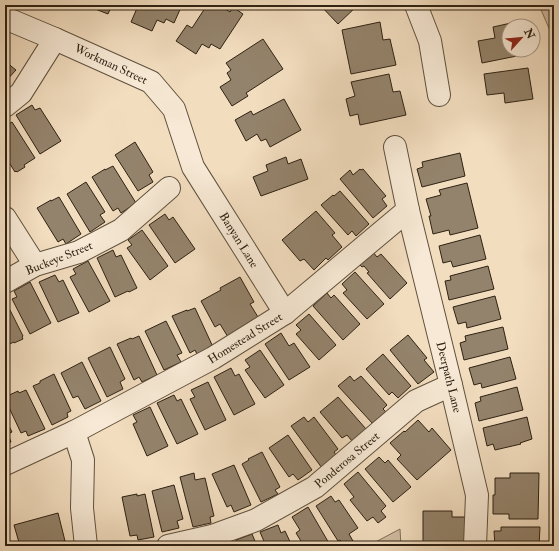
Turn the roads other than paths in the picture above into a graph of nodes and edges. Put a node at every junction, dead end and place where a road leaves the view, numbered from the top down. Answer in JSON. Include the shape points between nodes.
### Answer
{"nodes":[{"id":1,"x":416,"y":5,"type":"edge"},
{"id":2,"x":5,"y":18,"type":"edge"},
{"id":3,"x":55,"y":39,"type":"junction"},
{"id":4,"x":439,"y":95,"type":"dead end"},
{"id":5,"x":5,"y":106,"type":"edge"},
{"id":6,"x":395,"y":147,"type":"dead end"},
{"id":7,"x":193,"y":167,"type":"joint"},
{"id":8,"x":169,"y":188,"type":"dead end"},
{"id":9,"x":408,"y":210,"type":"junction"},
{"id":10,"x":5,"y":218,"type":"edge"},
{"id":11,"x":35,"y":265,"type":"junction"},
{"id":12,"x":5,"y":282,"type":"edge"},
{"id":13,"x":285,"y":313,"type":"junction"},
{"id":14,"x":451,"y":384,"type":"junction"},
{"id":15,"x":74,"y":432,"type":"junction"},
{"id":16,"x":5,"y":464,"type":"edge"},
{"id":17,"x":86,"y":546,"type":"edge"},
{"id":18,"x":168,"y":546,"type":"edge"},
{"id":19,"x":475,"y":546,"type":"edge"}],
"edges":[{"from":1,"to":4,"type":"street","via":[[430,41]]},
{"from":2,"to":3,"type":"street","name":"Workman Street"},
{"from":3,"to":5,"type":"street","via":[[21,93]]},
{"from":3,"to":7,"type":"street","name":"Workman Street","via":[[151,82],[174,109]]},
{"from":6,"to":9,"type":"street"},
{"from":7,"to":13,"type":"street","name":"Banyan Lane"},
{"from":8,"to":11,"type":"street","name":"Buckeye Street","via":[[121,230],[79,252]]},
{"from":9,"to":13,"type":"street","name":"Homestead Street"},
{"from":9,"to":14,"type":"street","name":"Deerpath Lane"},
{"from":10,"to":11,"type":"street"},
{"from":11,"to":12,"type":"street","name":"Buckeye Street"},
{"from":13,"to":15,"type":"street","name":"Homestead Street","via":[[213,358]]},
{"from":14,"to":18,"type":"street","name":"Ponderosa Street","via":[[416,401],[315,487],[256,520],[212,536]]},
{"from":14,"to":19,"type":"street","name":"Deerpath Lane","via":[[477,495]]},
{"from":15,"to":16,"type":"street","name":"Homestead Street"},
{"from":15,"to":17,"type":"street","via":[[83,460],[82,508]]}]}
